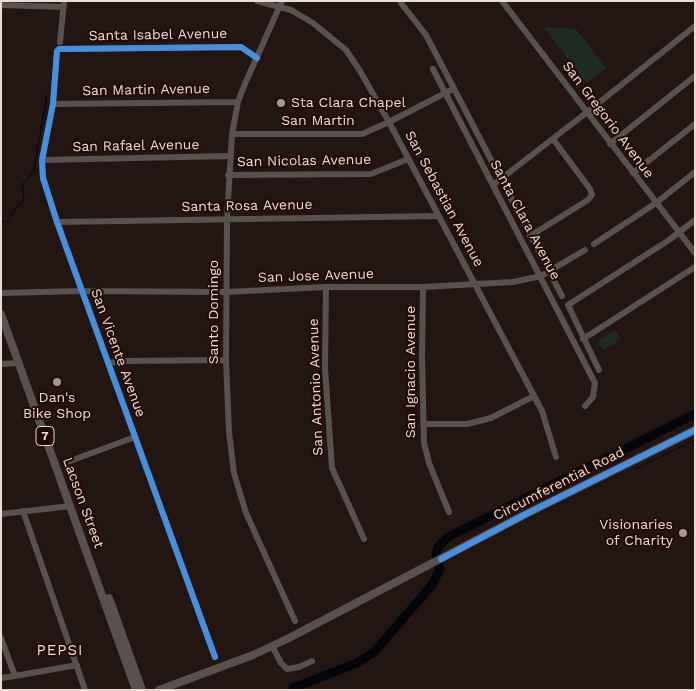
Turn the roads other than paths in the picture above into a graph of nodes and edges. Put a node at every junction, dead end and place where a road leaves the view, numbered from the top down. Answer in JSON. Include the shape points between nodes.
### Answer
{"nodes":[{"id":1,"x":257,"y":1,"type":"edge"},
{"id":2,"x":502,"y":1,"type":"edge"},
{"id":3,"x":400,"y":3,"type":"dead end"},
{"id":4,"x":64,"y":4,"type":"edge"},
{"id":5,"x":281,"y":4,"type":"edge"},
{"id":6,"x":1,"y":5,"type":"edge"},
{"id":7,"x":695,"y":26,"type":"edge"},
{"id":8,"x":60,"y":42,"type":"dead end"},
{"id":9,"x":57,"y":51,"type":"joint"},
{"id":10,"x":257,"y":58,"type":"junction"},
{"id":11,"x":433,"y":69,"type":"dead end"},
{"id":12,"x":695,"y":76,"type":"edge"},
{"id":13,"x":453,"y":89,"type":"junction"},
{"id":14,"x":445,"y":94,"type":"junction"},
{"id":15,"x":238,"y":102,"type":"junction"},
{"id":16,"x":53,"y":104,"type":"junction"},
{"id":17,"x":586,"y":113,"type":"junction"},
{"id":18,"x":389,"y":122,"type":"junction"},
{"id":19,"x":695,"y":124,"type":"edge"},
{"id":20,"x":232,"y":134,"type":"junction"},
{"id":21,"x":553,"y":139,"type":"junction"},
{"id":22,"x":610,"y":144,"type":"junction"},
{"id":23,"x":230,"y":156,"type":"junction"},
{"id":24,"x":408,"y":159,"type":"junction"},
{"id":25,"x":42,"y":160,"type":"junction"},
{"id":26,"x":695,"y":172,"type":"edge"},
{"id":27,"x":633,"y":173,"type":"junction"},
{"id":28,"x":228,"y":175,"type":"junction"},
{"id":29,"x":502,"y":180,"type":"junction"},
{"id":30,"x":493,"y":185,"type":"junction"},
{"id":31,"x":656,"y":202,"type":"junction"},
{"id":32,"x":438,"y":216,"type":"junction"},
{"id":33,"x":227,"y":219,"type":"junction"},
{"id":34,"x":695,"y":220,"type":"edge"},
{"id":35,"x":57,"y":222,"type":"junction"},
{"id":36,"x":679,"y":233,"type":"junction"},
{"id":37,"x":530,"y":236,"type":"junction"},
{"id":38,"x":594,"y":244,"type":"dead end"},
{"id":39,"x":585,"y":250,"type":"dead end"},
{"id":40,"x":695,"y":253,"type":"edge"},
{"id":41,"x":695,"y":267,"type":"edge"},
{"id":42,"x":549,"y":272,"type":"junction"},
{"id":43,"x":541,"y":276,"type":"junction"},
{"id":44,"x":475,"y":284,"type":"junction"},
{"id":45,"x":423,"y":286,"type":"junction"},
{"id":46,"x":326,"y":287,"type":"junction"},
{"id":47,"x":82,"y":291,"type":"junction"},
{"id":48,"x":226,"y":292,"type":"junction"},
{"id":49,"x":1,"y":293,"type":"edge"},
{"id":50,"x":562,"y":296,"type":"dead end"},
{"id":51,"x":1,"y":314,"type":"edge"},
{"id":52,"x":583,"y":339,"type":"junction"},
{"id":53,"x":226,"y":360,"type":"junction"},
{"id":54,"x":18,"y":363,"type":"junction"},
{"id":55,"x":108,"y":363,"type":"junction"},
{"id":56,"x":1,"y":364,"type":"edge"},
{"id":57,"x":599,"y":370,"type":"dead end"},
{"id":58,"x":534,"y":396,"type":"junction"},
{"id":59,"x":585,"y":406,"type":"dead end"},
{"id":60,"x":422,"y":424,"type":"junction"},
{"id":61,"x":695,"y":430,"type":"edge"},
{"id":62,"x":135,"y":437,"type":"junction"},
{"id":63,"x":556,"y":457,"type":"dead end"},
{"id":64,"x":70,"y":460,"type":"dead end"},
{"id":65,"x":70,"y":506,"type":"junction"},
{"id":66,"x":23,"y":511,"type":"junction"},
{"id":67,"x":449,"y":512,"type":"dead end"},
{"id":68,"x":1,"y":514,"type":"edge"},
{"id":69,"x":364,"y":539,"type":"dead end"},
{"id":70,"x":90,"y":558,"type":"junction"},
{"id":71,"x":295,"y":621,"type":"dead end"},
{"id":72,"x":1,"y":638,"type":"edge"},
{"id":73,"x":272,"y":646,"type":"junction"},
{"id":74,"x":215,"y":657,"type":"dead end"},
{"id":75,"x":312,"y":661,"type":"dead end"},
{"id":76,"x":77,"y":666,"type":"junction"},
{"id":77,"x":15,"y":676,"type":"junction"},
{"id":78,"x":1,"y":678,"type":"edge"},
{"id":79,"x":85,"y":690,"type":"edge"},
{"id":80,"x":131,"y":690,"type":"edge"},
{"id":81,"x":136,"y":690,"type":"edge"},
{"id":82,"x":142,"y":690,"type":"edge"},
{"id":83,"x":158,"y":690,"type":"edge"}],
"edges":[{"from":1,"to":5,"type":"street","name":"San Sebastian Avenue"},
{"from":2,"to":17,"type":"street","name":"San Gregorio Avenue"},
{"from":3,"to":13,"type":"street","name":"Santa Clara Avenue","via":[[426,35]]},
{"from":4,"to":6,"type":"street"},
{"from":4,"to":8,"type":"street"},
{"from":5,"to":10,"type":"street","name":"Santo Domingo"},
{"from":5,"to":18,"type":"street","name":"San Sebastian Avenue","via":[[313,23],[346,50]]},
{"from":7,"to":17,"type":"street"},
{"from":9,"to":10,"type":"street","name":"Santa Isabel Avenue","via":[[61,48],[241,47]]},
{"from":9,"to":16,"type":"street","name":"San Vicente Avenue"},
{"from":10,"to":15,"type":"street","name":"Santo Domingo"},
{"from":11,"to":14,"type":"street","name":"Santa Clara Avenue"},
{"from":12,"to":22,"type":"street"},
{"from":13,"to":14,"type":"street","name":"San Martin"},
{"from":13,"to":29,"type":"street","name":"Santa Clara Avenue"},
{"from":14,"to":18,"type":"street","name":"San Martin"},
{"from":14,"to":30,"type":"street","name":"Santa Clara Avenue"},
{"from":15,"to":16,"type":"street","name":"San Martin Avenue"},
{"from":15,"to":20,"type":"street","name":"Santo Domingo"},
{"from":16,"to":25,"type":"street","name":"San Vicente Avenue"},
{"from":17,"to":21,"type":"street"},
{"from":17,"to":22,"type":"street","name":"San Gregorio Avenue"},
{"from":18,"to":20,"type":"street","name":"San Martin","via":[[362,134]]},
{"from":18,"to":24,"type":"street","name":"San Sebastian Avenue"},
{"from":19,"to":27,"type":"street"},
{"from":20,"to":23,"type":"street","name":"Santo Domingo"},
{"from":21,"to":29,"type":"street"},
{"from":21,"to":37,"type":"street","via":[[592,195]]},
{"from":22,"to":27,"type":"street","name":"San Gregorio Avenue"},
{"from":23,"to":25,"type":"street","name":"San Rafael Avenue"},
{"from":23,"to":28,"type":"street","name":"Santo Domingo"},
{"from":24,"to":28,"type":"street","name":"San Nicolas Avenue","via":[[371,174]]},
{"from":24,"to":32,"type":"street","name":"San Sebastian Avenue"},
{"from":25,"to":35,"type":"street","name":"San Vicente Avenue","via":[[43,178]]},
{"from":26,"to":31,"type":"street"},
{"from":27,"to":31,"type":"street","name":"San Gregorio Avenue"},
{"from":28,"to":33,"type":"street","name":"Santo Domingo"},
{"from":29,"to":30,"type":"street"},
{"from":29,"to":37,"type":"street","name":"Santa Clara Avenue"},
{"from":30,"to":43,"type":"street","name":"Santa Clara Avenue"},
{"from":31,"to":36,"type":"street","name":"San Gregorio Avenue"},
{"from":31,"to":38,"type":"street"},
{"from":32,"to":33,"type":"street","name":"Santa Rosa Avenue"},
{"from":32,"to":44,"type":"street","name":"San Sebastian Avenue"},
{"from":33,"to":35,"type":"street","name":"Santa Rosa Avenue"},
{"from":33,"to":48,"type":"street","name":"Santo Domingo"},
{"from":34,"to":36,"type":"street"},
{"from":35,"to":47,"type":"street","name":"San Vicente Avenue"},
{"from":36,"to":40,"type":"street","name":"San Gregorio Avenue"},
{"from":36,"to":52,"type":"street","via":[[568,306]]},
{"from":37,"to":42,"type":"street","name":"Santa Clara Avenue"},
{"from":39,"to":42,"type":"street","name":"San Jose Avenue"},
{"from":41,"to":52,"type":"street"},
{"from":42,"to":43,"type":"street","name":"San Jose Avenue"},
{"from":42,"to":50,"type":"street","name":"Santa Clara Avenue"},
{"from":43,"to":44,"type":"street","name":"San Jose Avenue","via":[[513,282]]},
{"from":43,"to":59,"type":"street","name":"Santa Clara Avenue","via":[[595,383],[593,397]]},
{"from":44,"to":45,"type":"street","name":"San Jose Avenue"},
{"from":44,"to":58,"type":"street","name":"San Sebastian Avenue"},
{"from":45,"to":46,"type":"street","name":"San Jose Avenue"},
{"from":45,"to":60,"type":"street","name":"San Ignacio Avenue"},
{"from":46,"to":48,"type":"street","name":"San Jose Avenue"},
{"from":46,"to":69,"type":"street","name":"San Antonio Avenue","via":[[325,368],[332,468]]},
{"from":47,"to":48,"type":"street","name":"San Jose Avenue"},
{"from":47,"to":49,"type":"street","name":"San Jose Avenue"},
{"from":47,"to":55,"type":"street","name":"San Vicente Avenue"},
{"from":48,"to":53,"type":"street","name":"Santo Domingo"},
{"from":51,"to":54,"type":"main road","name":"Lacson Street","number":"7"},
{"from":52,"to":57,"type":"street"},
{"from":53,"to":55,"type":"street"},
{"from":53,"to":71,"type":"street","name":"Santo Domingo","via":[[234,473],[246,513]]},
{"from":54,"to":56,"type":"street"},
{"from":54,"to":65,"type":"main road","name":"Lacson Street","number":"7"},
{"from":55,"to":62,"type":"street","name":"San Vicente Avenue"},
{"from":58,"to":60,"type":"street","via":[[491,418],[467,424]]},
{"from":58,"to":63,"type":"street","name":"San Sebastian Avenue","via":[[545,419]]},
{"from":60,"to":67,"type":"street","name":"San Ignacio Avenue","via":[[426,452]]},
{"from":61,"to":73,"type":"main road","name":"Circumferential Road"},
{"from":62,"to":64,"type":"street"},
{"from":62,"to":74,"type":"street","name":"San Vicente Avenue"},
{"from":65,"to":66,"type":"street"},
{"from":65,"to":70,"type":"main road","name":"Lacson Street","number":"7"},
{"from":66,"to":68,"type":"street"},
{"from":66,"to":76,"type":"street"},
{"from":70,"to":80,"type":"main road","name":"Lacson Street","number":"7","via":[[94,587]]},
{"from":70,"to":81,"type":"main road","name":"Lacson Street","number":"7"},
{"from":70,"to":82,"type":"main road","name":"Lacson Street","number":"7","via":[[104,584]]},
{"from":72,"to":77,"type":"street"},
{"from":73,"to":75,"type":"street","via":[[287,669]]},
{"from":73,"to":83,"type":"main road","name":"Circumferential Road"},
{"from":76,"to":77,"type":"street"},
{"from":76,"to":79,"type":"street"},
{"from":77,"to":78,"type":"street"}]}
